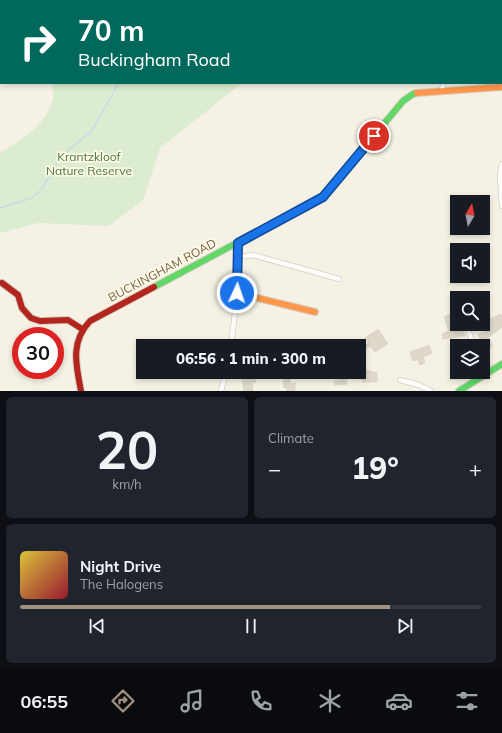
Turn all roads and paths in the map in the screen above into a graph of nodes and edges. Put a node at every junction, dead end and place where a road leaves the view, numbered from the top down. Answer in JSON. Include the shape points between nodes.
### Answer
{"nodes":[{"id":1,"x":443,"y":84,"type":"edge"},
{"id":2,"x":502,"y":87,"type":"edge"},
{"id":3,"x":442,"y":92,"type":"junction"},
{"id":4,"x":502,"y":164,"type":"edge"},
{"id":5,"x":501,"y":187,"type":"edge"},
{"id":6,"x":502,"y":206,"type":"edge"},
{"id":7,"x":238,"y":243,"type":"junction"},
{"id":8,"x":238,"y":257,"type":"junction"},
{"id":9,"x":338,"y":279,"type":"dead end"},
{"id":10,"x":2,"y":283,"type":"dead end"},
{"id":11,"x":237,"y":293,"type":"junction"},
{"id":12,"x":315,"y":312,"type":"dead end"},
{"id":13,"x":82,"y":329,"type":"junction"},
{"id":14,"x":232,"y":339,"type":"edge"},
{"id":15,"x":502,"y":364,"type":"edge"},
{"id":16,"x":490,"y":369,"type":"edge"},
{"id":17,"x":224,"y":379,"type":"edge"},
{"id":18,"x":475,"y":379,"type":"edge"},
{"id":19,"x":400,"y":380,"type":"dead end"},
{"id":20,"x":81,"y":391,"type":"edge"},
{"id":21,"x":221,"y":391,"type":"edge"},
{"id":22,"x":430,"y":391,"type":"edge"},
{"id":23,"x":459,"y":391,"type":"edge"}],
"edges":[{"from":1,"to":3,"type":"street"},
{"from":2,"to":3,"type":"street","name":"BUCKINGHAM ROAD"},
{"from":3,"to":7,"type":"street","name":"BUCKINGHAM ROAD","via":[[417,94],[406,98],[323,197]]},
{"from":4,"to":5,"type":"street"},
{"from":5,"to":6,"type":"street"},
{"from":7,"to":8,"type":"street"},
{"from":7,"to":13,"type":"street","name":"BUCKINGHAM ROAD","via":[[90,321]]},
{"from":8,"to":9,"type":"street","via":[[253,255]]},
{"from":8,"to":11,"type":"street"},
{"from":10,"to":13,"type":"street","via":[[18,295],[22,308],[31,318],[40,321],[68,320]]},
{"from":11,"to":12,"type":"street"},
{"from":11,"to":14,"type":"street"},
{"from":13,"to":20,"type":"street","via":[[78,335],[76,351]]},
{"from":15,"to":16,"type":"street"},
{"from":17,"to":21,"type":"street"},
{"from":18,"to":23,"type":"street"},
{"from":19,"to":22,"type":"street"}]}
